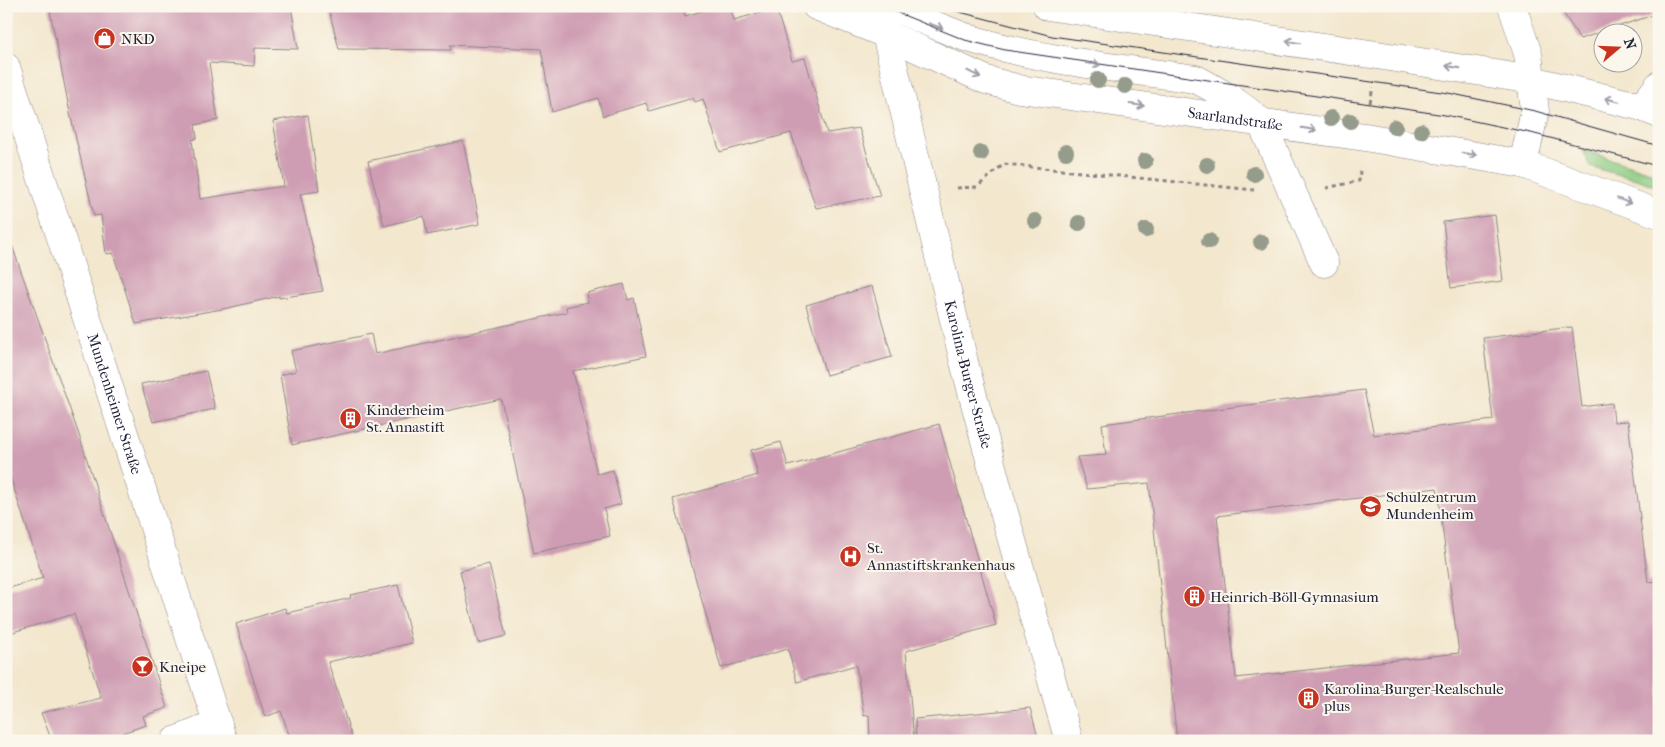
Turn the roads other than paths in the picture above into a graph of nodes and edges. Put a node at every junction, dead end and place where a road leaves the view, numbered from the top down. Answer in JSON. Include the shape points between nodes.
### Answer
{"nodes":[{"id":1,"x":816,"y":6,"type":"edge"},
{"id":2,"x":876,"y":6,"type":"edge"},
{"id":3,"x":891,"y":6,"type":"edge"},
{"id":4,"x":1047,"y":6,"type":"edge"},
{"id":5,"x":1512,"y":6,"type":"edge"},
{"id":6,"x":886,"y":34,"type":"junction"},
{"id":7,"x":6,"y":67,"type":"edge"},
{"id":8,"x":1532,"y":80,"type":"junction"},
{"id":9,"x":1659,"y":85,"type":"edge"},
{"id":10,"x":1650,"y":110,"type":"edge"},
{"id":11,"x":1260,"y":122,"type":"junction"},
{"id":12,"x":1523,"y":164,"type":"junction"},
{"id":13,"x":1659,"y":214,"type":"edge"},
{"id":14,"x":1324,"y":263,"type":"dead end"},
{"id":15,"x":221,"y":732,"type":"edge"},
{"id":16,"x":176,"y":741,"type":"edge"},
{"id":17,"x":1069,"y":741,"type":"edge"}],
"edges":[{"from":1,"to":6,"type":"street","name":"Saarlandstraße"},
{"from":2,"to":6,"type":"street","name":"Karolina-Burger-Straße"},
{"from":3,"to":11,"type":"street","one_way":true,"via":[[934,25],[992,44],[1047,57],[1196,79],[1245,107]]},
{"from":8,"to":4,"type":"street","one_way":true},
{"from":5,"to":8,"type":"street","via":[[1528,54]]},
{"from":6,"to":11,"type":"street","name":"Saarlandstraße","one_way":true,"via":[[986,80],[1019,89]]},
{"from":6,"to":17,"type":"street","name":"Karolina-Burger-Straße","via":[[964,362]]},
{"from":7,"to":15,"type":"street","name":"Mundenheimer Straße"},
{"from":10,"to":8,"type":"street","one_way":true},
{"from":8,"to":12,"type":"street","via":[[1535,111]]},
{"from":9,"to":10,"type":"street"},
{"from":11,"to":12,"type":"street","name":"Saarlandstraße","one_way":true},
{"from":11,"to":14,"type":"street"},
{"from":12,"to":13,"type":"street","name":"Saarlandstraße","one_way":true},
{"from":15,"to":16,"type":"street"}]}
